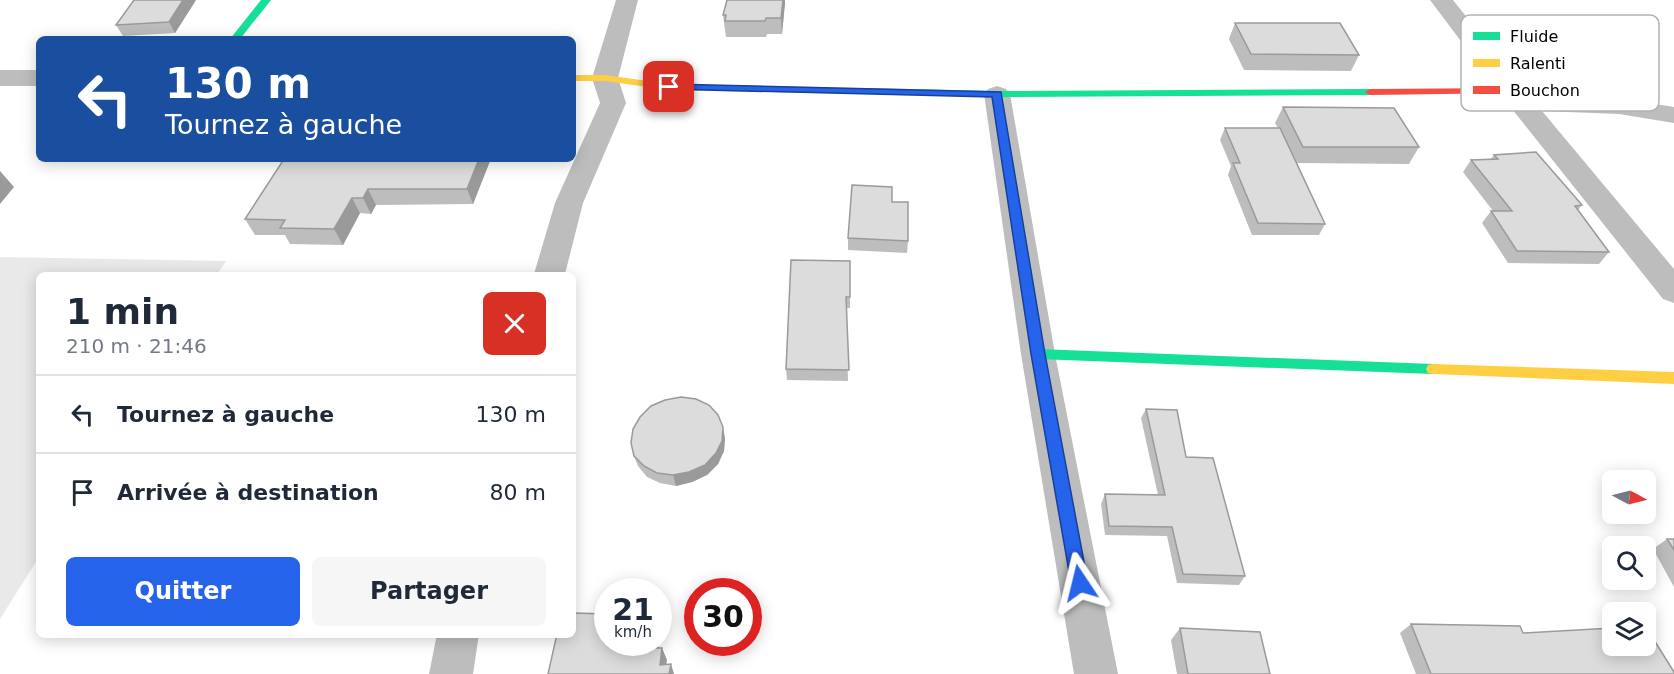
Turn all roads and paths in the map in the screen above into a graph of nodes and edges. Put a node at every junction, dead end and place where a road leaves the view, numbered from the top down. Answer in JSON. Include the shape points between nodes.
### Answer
{"nodes":[{"id":1,"x":266,"y":0,"type":"edge"},
{"id":2,"x":627,"y":0,"type":"edge"},
{"id":3,"x":1441,"y":0,"type":"edge"},
{"id":4,"x":1461,"y":26,"type":"edge"},
{"id":5,"x":237,"y":36,"type":"edge"},
{"id":6,"x":0,"y":78,"type":"edge"},
{"id":7,"x":36,"y":78,"type":"edge"},
{"id":8,"x":576,"y":78,"type":"edge"},
{"id":9,"x":605,"y":78,"type":"junction"},
{"id":10,"x":997,"y":94,"type":"junction"},
{"id":11,"x":1461,"y":97,"type":"edge"},
{"id":12,"x":1527,"y":111,"type":"edge"},
{"id":13,"x":1652,"y":111,"type":"edge"},
{"id":14,"x":1674,"y":115,"type":"edge"},
{"id":15,"x":550,"y":272,"type":"edge"},
{"id":16,"x":1674,"y":291,"type":"edge"},
{"id":17,"x":1038,"y":354,"type":"junction"},
{"id":18,"x":1674,"y":378,"type":"edge"},
{"id":19,"x":457,"y":638,"type":"edge"},
{"id":20,"x":451,"y":674,"type":"edge"},
{"id":21,"x":1096,"y":674,"type":"edge"}],
"edges":[{"from":1,"to":5,"type":"street"},
{"from":2,"to":9,"type":"street"},
{"from":3,"to":4,"type":"street"},
{"from":6,"to":7,"type":"street"},
{"from":8,"to":9,"type":"street"},
{"from":9,"to":10,"type":"street","via":[[669,87]]},
{"from":9,"to":15,"type":"street","via":[[613,103],[608,121],[569,203]]},
{"from":10,"to":11,"type":"street"},
{"from":10,"to":17,"type":"street"},
{"from":12,"to":16,"type":"street"},
{"from":13,"to":14,"type":"street"},
{"from":17,"to":18,"type":"street"},
{"from":17,"to":21,"type":"street"},
{"from":19,"to":20,"type":"street"}]}
